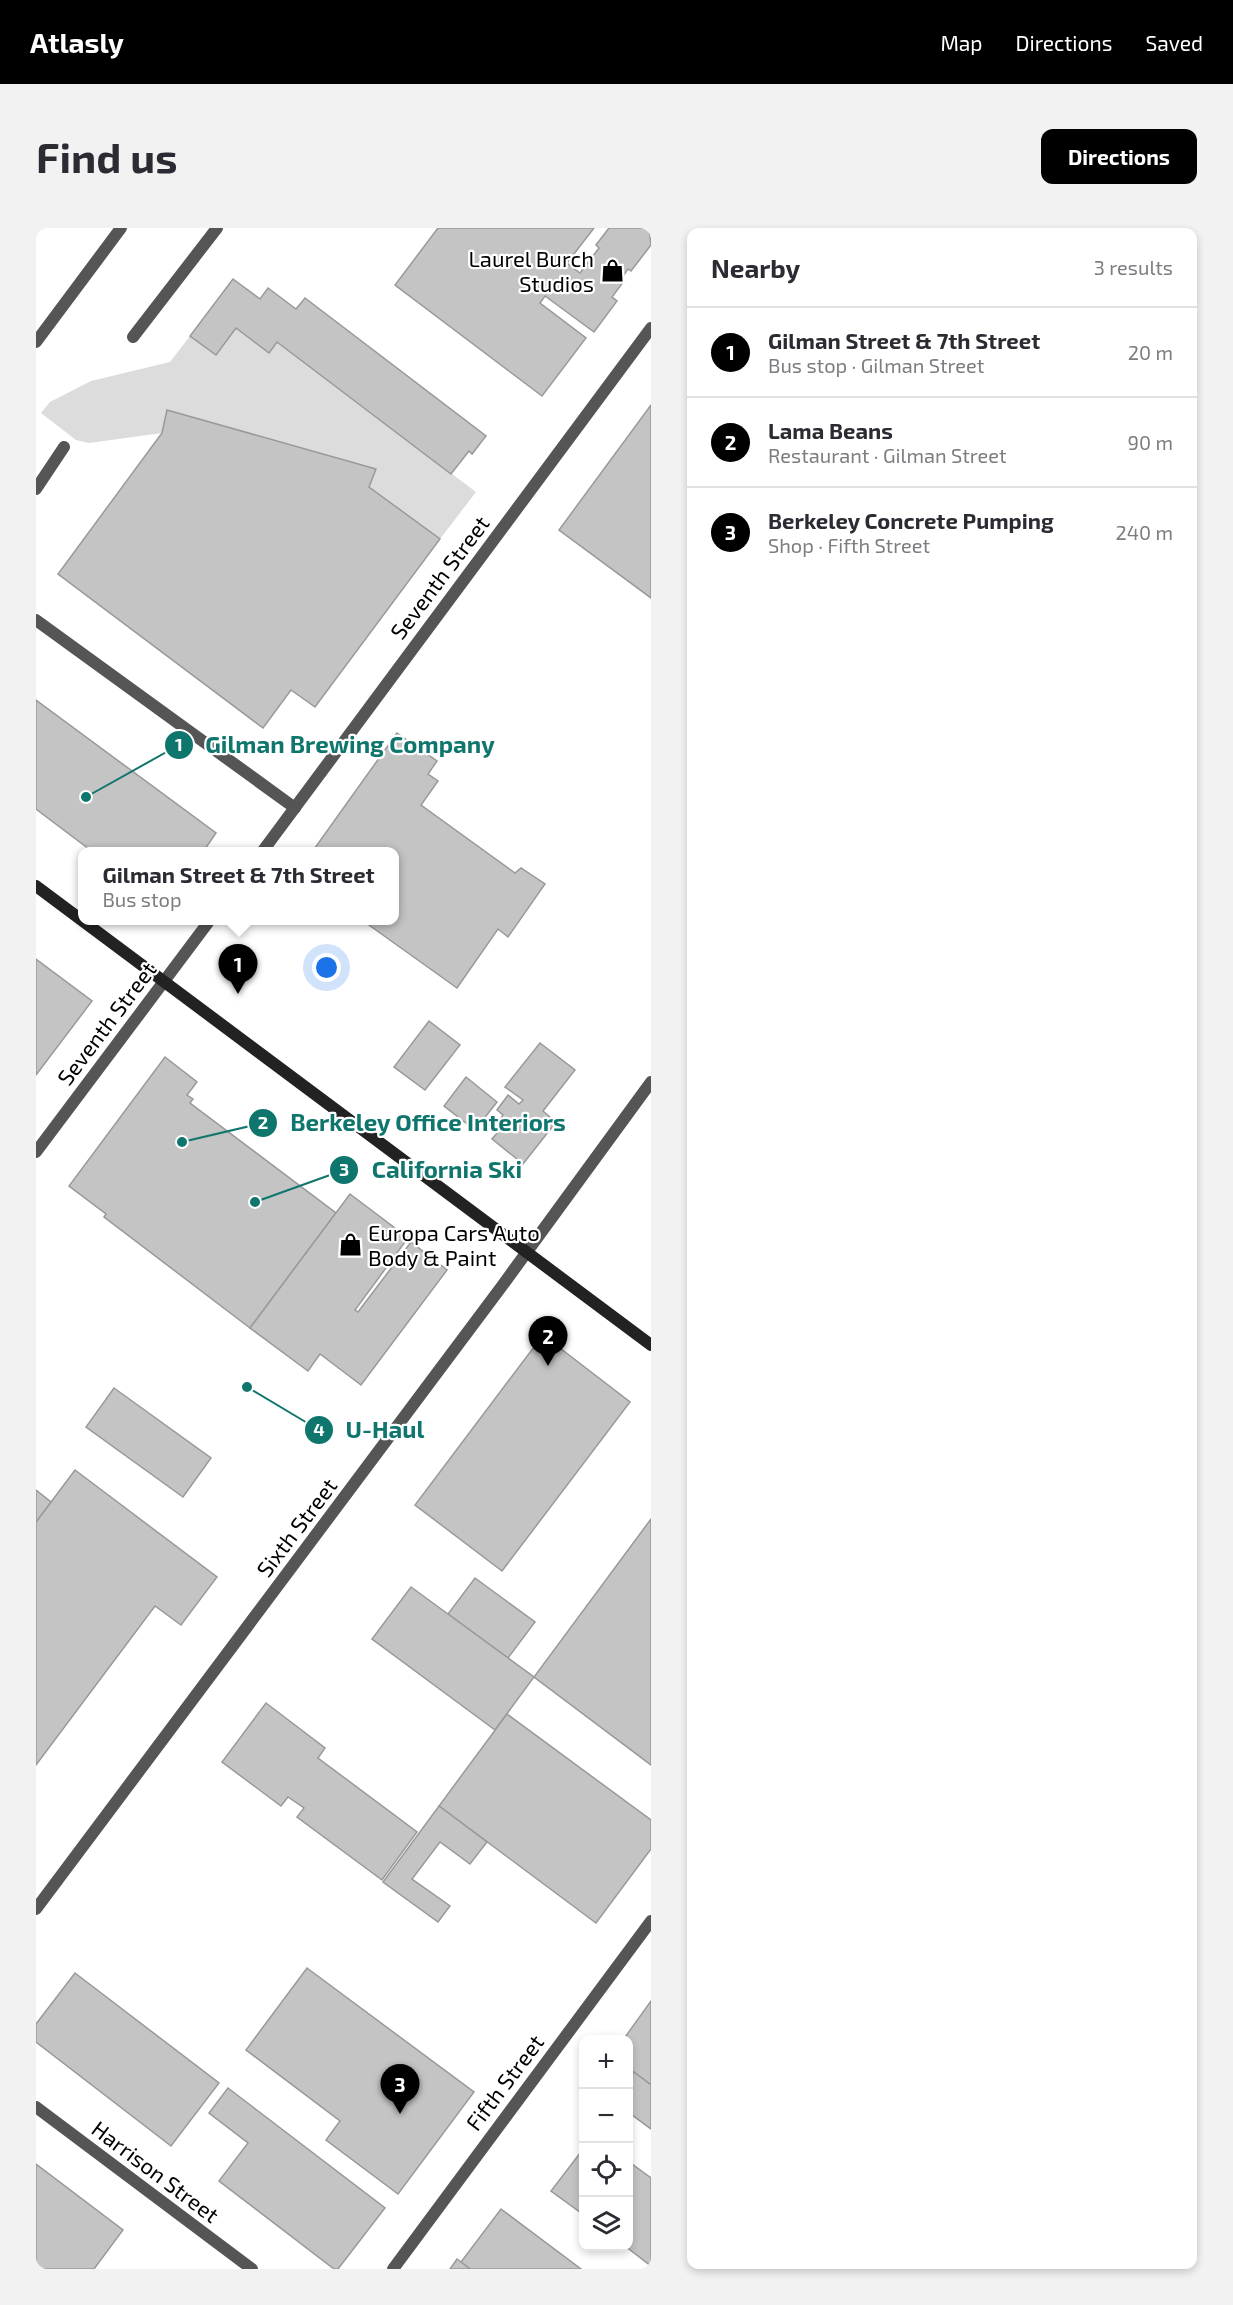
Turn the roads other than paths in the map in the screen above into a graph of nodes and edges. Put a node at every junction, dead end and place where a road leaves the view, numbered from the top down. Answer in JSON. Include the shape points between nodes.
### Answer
{"nodes":[{"id":1,"x":121,"y":228,"type":"edge"},
{"id":2,"x":218,"y":228,"type":"edge"},
{"id":3,"x":651,"y":328,"type":"edge"},
{"id":4,"x":133,"y":337,"type":"dead end"},
{"id":5,"x":36,"y":342,"type":"edge"},
{"id":6,"x":64,"y":447,"type":"dead end"},
{"id":7,"x":36,"y":489,"type":"edge"},
{"id":8,"x":36,"y":620,"type":"edge"},
{"id":9,"x":295,"y":808,"type":"junction"},
{"id":10,"x":266,"y":847,"type":"edge"},
{"id":11,"x":36,"y":886,"type":"edge"},
{"id":12,"x":78,"y":918,"type":"edge"},
{"id":13,"x":88,"y":925,"type":"edge"},
{"id":14,"x":207,"y":925,"type":"edge"},
{"id":15,"x":164,"y":982,"type":"junction"},
{"id":16,"x":651,"y":1082,"type":"edge"},
{"id":17,"x":36,"y":1152,"type":"edge"},
{"id":18,"x":527,"y":1253,"type":"junction"},
{"id":19,"x":651,"y":1345,"type":"edge"},
{"id":20,"x":36,"y":1909,"type":"edge"},
{"id":21,"x":651,"y":1921,"type":"edge"},
{"id":22,"x":36,"y":2107,"type":"edge"},
{"id":23,"x":252,"y":2269,"type":"edge"},
{"id":24,"x":393,"y":2269,"type":"edge"}],
"edges":[{"from":1,"to":5,"type":"street"},
{"from":2,"to":4,"type":"street"},
{"from":3,"to":9,"type":"street","name":"Seventh Street"},
{"from":6,"to":7,"type":"street"},
{"from":8,"to":9,"type":"street"},
{"from":9,"to":10,"type":"street","name":"Seventh Street"},
{"from":11,"to":12,"type":"main road"},
{"from":13,"to":15,"type":"main road"},
{"from":14,"to":15,"type":"street","name":"Seventh Street"},
{"from":15,"to":17,"type":"street","name":"Seventh Street"},
{"from":15,"to":18,"type":"main road"},
{"from":16,"to":18,"type":"street","name":"Sixth Street"},
{"from":18,"to":19,"type":"main road"},
{"from":18,"to":20,"type":"street","name":"Sixth Street"},
{"from":21,"to":24,"type":"street","name":"Fifth Street"},
{"from":22,"to":23,"type":"street","name":"Harrison Street"}]}
